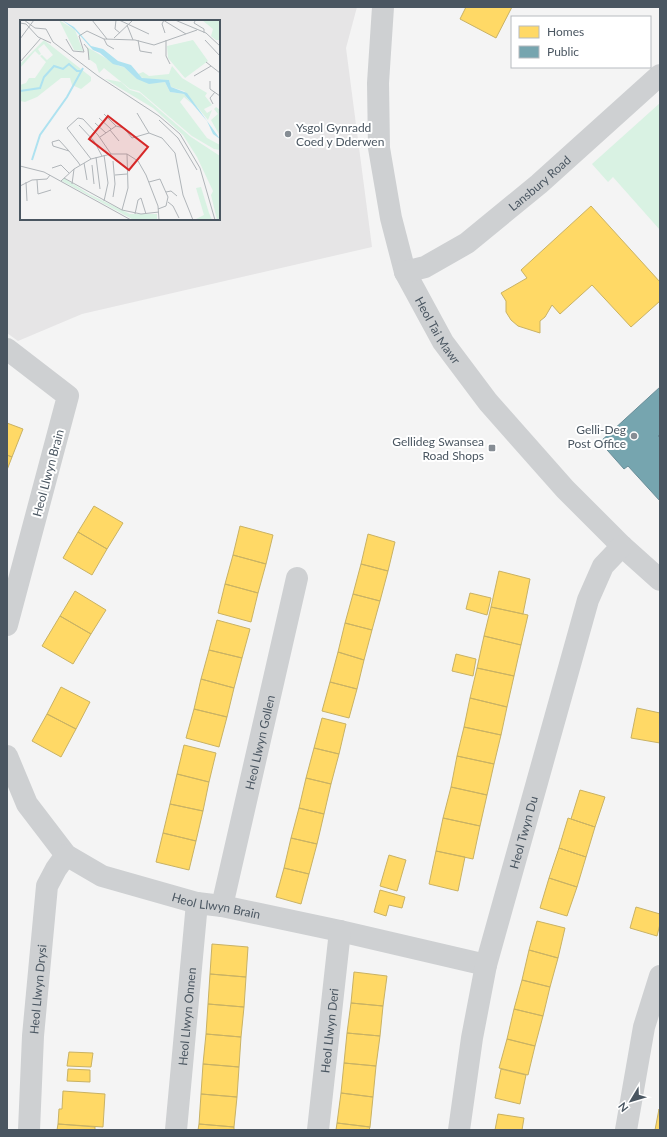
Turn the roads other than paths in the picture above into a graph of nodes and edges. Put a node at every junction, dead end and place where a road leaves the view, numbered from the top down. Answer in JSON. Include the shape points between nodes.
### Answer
{"nodes":[{"id":1,"x":384,"y":7,"type":"edge"},
{"id":2,"x":660,"y":75,"type":"edge"},
{"id":3,"x":405,"y":272,"type":"junction"},
{"id":4,"x":7,"y":349,"type":"edge"},
{"id":5,"x":622,"y":546,"type":"junction"},
{"id":6,"x":297,"y":578,"type":"dead end"},
{"id":7,"x":660,"y":580,"type":"edge"},
{"id":8,"x":7,"y":625,"type":"edge"},
{"id":9,"x":7,"y":756,"type":"edge"},
{"id":10,"x":66,"y":855,"type":"junction"},
{"id":11,"x":197,"y":903,"type":"junction"},
{"id":12,"x":222,"y":906,"type":"junction"},
{"id":13,"x":340,"y":931,"type":"junction"},
{"id":14,"x":486,"y":965,"type":"junction"},
{"id":15,"x":660,"y":976,"type":"edge"},
{"id":16,"x":29,"y":1130,"type":"edge"},
{"id":17,"x":176,"y":1130,"type":"edge"},
{"id":18,"x":318,"y":1130,"type":"edge"},
{"id":19,"x":459,"y":1130,"type":"edge"},
{"id":20,"x":626,"y":1130,"type":"edge"}],
"edges":[{"from":1,"to":3,"type":"street","name":"Heol Tai Mawr","via":[[378,83],[379,148],[391,218]]},
{"from":2,"to":3,"type":"street","name":"Lansbury Road","via":[[539,184],[467,243],[425,267]]},
{"from":3,"to":5,"type":"street","name":"Heol Tai Mawr","via":[[443,342],[488,402],[565,489]]},
{"from":4,"to":8,"type":"street","name":"Heol Llwyn Brain","via":[[68,396]]},
{"from":5,"to":7,"type":"street","name":"Heol Tai Mawr"},
{"from":5,"to":14,"type":"street","name":"Heol Twyn Du","via":[[603,566],[588,600]]},
{"from":6,"to":12,"type":"street","name":"Heol Llwyn Gollen"},
{"from":9,"to":10,"type":"street","name":"Heol Llwyn Brain","via":[[27,804]]},
{"from":10,"to":11,"type":"street","name":"Heol Llwyn Brain","via":[[102,876]]},
{"from":10,"to":16,"type":"street","name":"Heol Llwyn Drysi","via":[[47,886],[33,1036]]},
{"from":11,"to":12,"type":"street","name":"Heol Llwyn Brain"},
{"from":11,"to":17,"type":"street","name":"Heol Llwyn Onnen"},
{"from":12,"to":13,"type":"street","name":"Heol Llwyn Brain"},
{"from":13,"to":14,"type":"street","name":"Heol Llwyn Brain"},
{"from":13,"to":18,"type":"street","name":"Heol Llwyn Deri"},
{"from":14,"to":19,"type":"street","name":"Heol Twyn Du","via":[[472,1038]]},
{"from":15,"to":20,"type":"street","via":[[644,1027]]}]}
